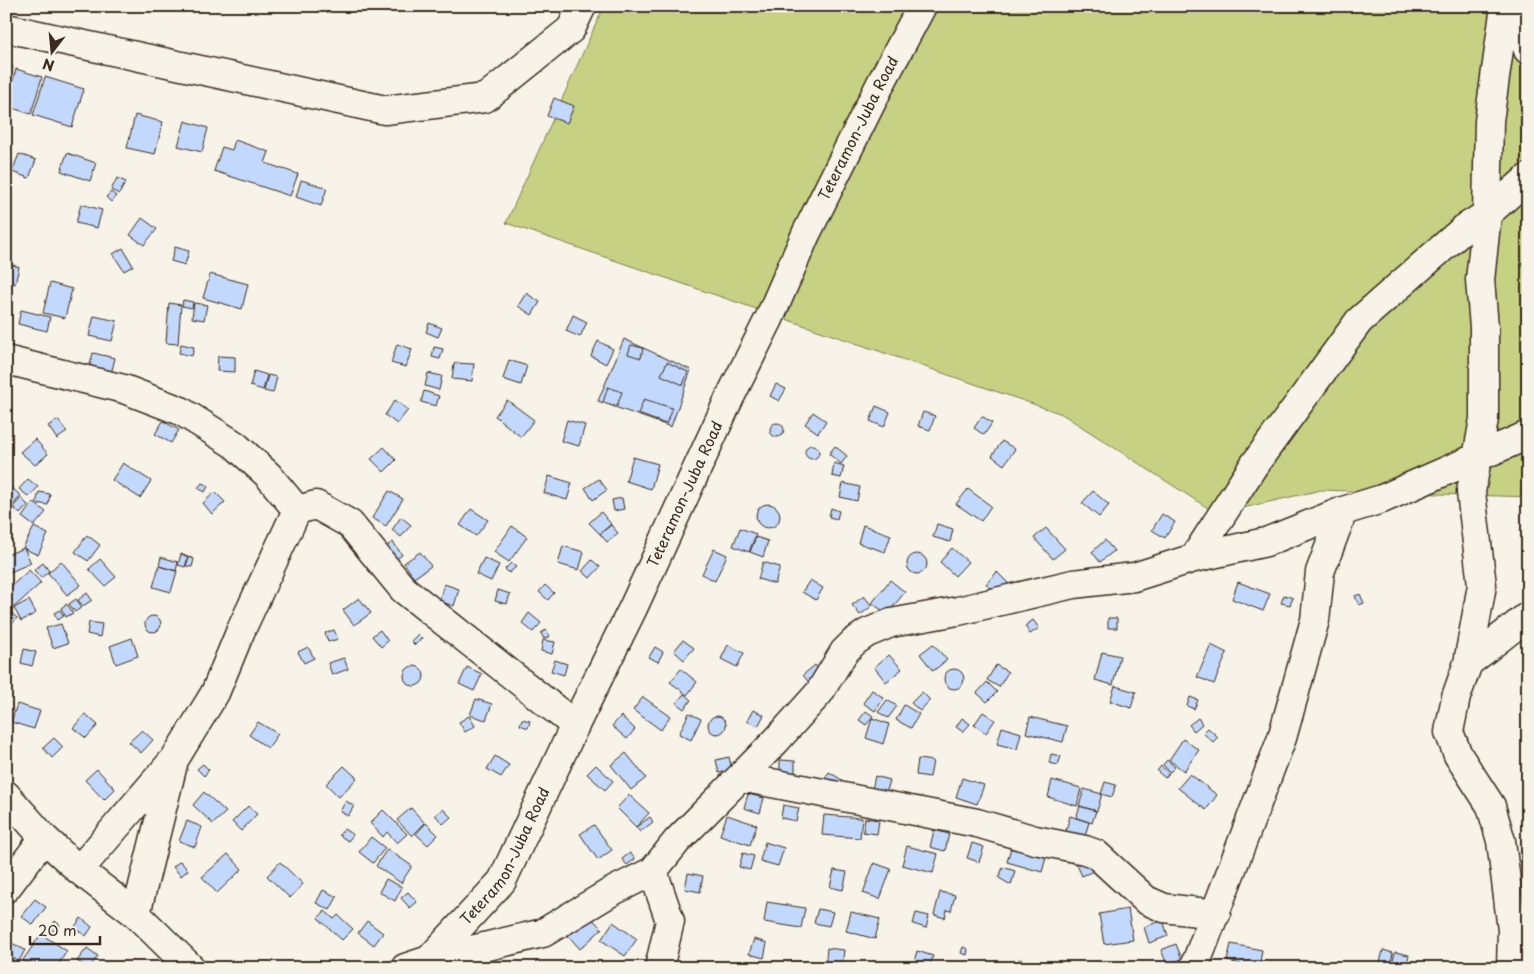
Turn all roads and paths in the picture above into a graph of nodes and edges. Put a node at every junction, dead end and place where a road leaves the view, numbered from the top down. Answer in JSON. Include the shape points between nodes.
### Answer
{"nodes":[{"id":1,"x":582,"y":6,"type":"edge"},
{"id":2,"x":922,"y":6,"type":"edge"},
{"id":3,"x":1505,"y":6,"type":"edge"},
{"id":4,"x":1512,"y":6,"type":"edge"},
{"id":5,"x":6,"y":28,"type":"edge"},
{"id":6,"x":1528,"y":50,"type":"edge"},
{"id":7,"x":1528,"y":178,"type":"edge"},
{"id":8,"x":1487,"y":214,"type":"junction"},
{"id":9,"x":6,"y":360,"type":"edge"},
{"id":10,"x":1528,"y":435,"type":"edge"},
{"id":11,"x":1477,"y":459,"type":"junction"},
{"id":12,"x":297,"y":510,"type":"junction"},
{"id":13,"x":1343,"y":511,"type":"junction"},
{"id":14,"x":1194,"y":558,"type":"junction"},
{"id":15,"x":1528,"y":616,"type":"edge"},
{"id":16,"x":1468,"y":663,"type":"junction"},
{"id":17,"x":575,"y":725,"type":"junction"},
{"id":18,"x":174,"y":760,"type":"junction"},
{"id":19,"x":741,"y":777,"type":"junction"},
{"id":20,"x":6,"y":795,"type":"edge"},
{"id":21,"x":44,"y":838,"type":"junction"},
{"id":22,"x":78,"y":870,"type":"junction"},
{"id":23,"x":654,"y":871,"type":"junction"},
{"id":24,"x":6,"y":888,"type":"edge"},
{"id":25,"x":136,"y":914,"type":"junction"},
{"id":26,"x":1216,"y":914,"type":"junction"},
{"id":27,"x":420,"y":965,"type":"edge"},
{"id":28,"x":191,"y":968,"type":"edge"},
{"id":29,"x":659,"y":968,"type":"edge"},
{"id":30,"x":1194,"y":968,"type":"edge"},
{"id":31,"x":1511,"y":968,"type":"edge"}],
"edges":[{"from":1,"to":5,"type":"street","via":[[571,29],[485,98],[385,110]]},
{"from":2,"to":17,"type":"street","name":"Teteramon-Juba Road","via":[[806,234],[634,608]]},
{"from":3,"to":8,"type":"street","via":[[1489,122]]},
{"from":4,"to":6,"type":"street"},
{"from":7,"to":8,"type":"street"},
{"from":8,"to":11,"type":"street","via":[[1480,280],[1484,327],[1484,419]]},
{"from":8,"to":14,"type":"street","via":[[1465,228],[1359,321],[1284,421]]},
{"from":9,"to":12,"type":"street","via":[[124,389],[181,412],[235,445],[268,475]]},
{"from":10,"to":11,"type":"street"},
{"from":11,"to":13,"type":"street","via":[[1382,499]]},
{"from":11,"to":16,"type":"street","via":[[1471,492],[1482,585]]},
{"from":12,"to":17,"type":"street","via":[[316,506],[350,524],[403,589]]},
{"from":12,"to":18,"type":"street","via":[[215,693]]},
{"from":13,"to":14,"type":"street","via":[[1266,542]]},
{"from":13,"to":26,"type":"street","via":[[1320,572],[1315,620],[1282,738]]},
{"from":14,"to":19,"type":"street","via":[[1134,577],[1073,584],[891,623],[867,633],[844,652],[819,693]]},
{"from":15,"to":16,"type":"street"},
{"from":16,"to":31,"type":"street","via":[[1456,697],[1449,732],[1458,755],[1490,806],[1501,841],[1512,930]]},
{"from":17,"to":27,"type":"street","name":"Teteramon-Juba Road","via":[[502,881]]},
{"from":18,"to":22,"type":"street"},
{"from":18,"to":25,"type":"street"},
{"from":19,"to":23,"type":"street","via":[[677,840]]},
{"from":19,"to":26,"type":"street","via":[[977,823],[1085,850],[1096,854],[1146,900],[1164,908]]},
{"from":20,"to":21,"type":"street"},
{"from":21,"to":22,"type":"street"},
{"from":21,"to":24,"type":"street"},
{"from":22,"to":25,"type":"street"},
{"from":23,"to":27,"type":"street","via":[[611,892],[543,933]]},
{"from":23,"to":29,"type":"street","via":[[670,921]]},
{"from":25,"to":28,"type":"street"},
{"from":26,"to":30,"type":"street"}]}
